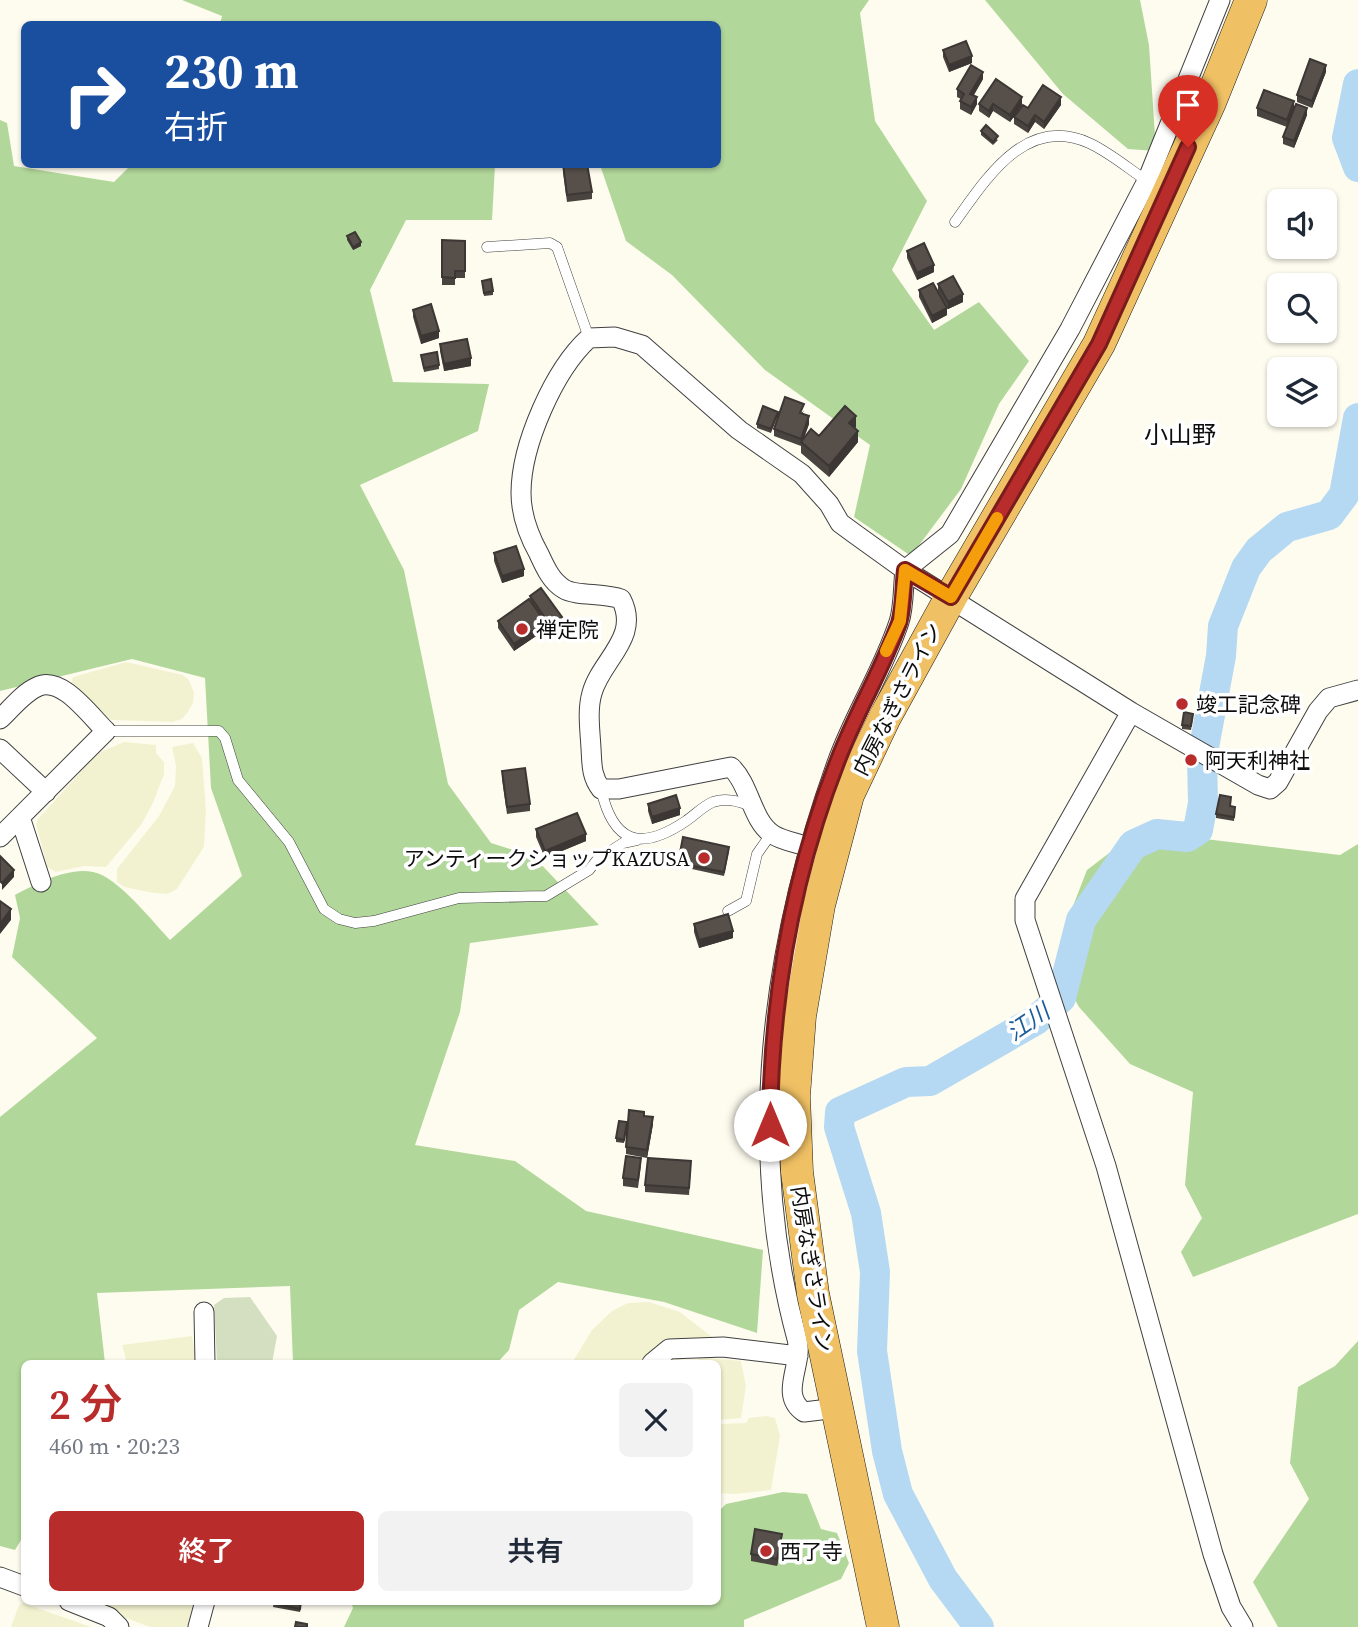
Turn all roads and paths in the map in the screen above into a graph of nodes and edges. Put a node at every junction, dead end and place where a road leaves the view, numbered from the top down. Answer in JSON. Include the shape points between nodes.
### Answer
{"nodes":[{"id":1,"x":1220,"y":0,"type":"edge"},
{"id":2,"x":1251,"y":0,"type":"edge"},
{"id":3,"x":1147,"y":181,"type":"junction"},
{"id":4,"x":955,"y":222,"type":"dead end"},
{"id":5,"x":487,"y":247,"type":"dead end"},
{"id":6,"x":589,"y":338,"type":"junction"},
{"id":7,"x":905,"y":570,"type":"junction"},
{"id":8,"x":951,"y":597,"type":"junction"},
{"id":9,"x":1358,"y":690,"type":"edge"},
{"id":10,"x":1131,"y":712,"type":"junction"},
{"id":11,"x":0,"y":719,"type":"edge"},
{"id":12,"x":106,"y":732,"type":"junction"},
{"id":13,"x":0,"y":749,"type":"edge"},
{"id":14,"x":601,"y":789,"type":"junction"},
{"id":15,"x":46,"y":792,"type":"junction"},
{"id":16,"x":754,"y":808,"type":"junction"},
{"id":17,"x":20,"y":817,"type":"junction"},
{"id":18,"x":771,"y":834,"type":"junction"},
{"id":19,"x":0,"y":837,"type":"edge"},
{"id":20,"x":637,"y":840,"type":"junction"},
{"id":21,"x":809,"y":848,"type":"junction"},
{"id":22,"x":41,"y":882,"type":"dead end"},
{"id":23,"x":728,"y":911,"type":"edge"},
{"id":24,"x":204,"y":1312,"type":"dead end"},
{"id":25,"x":798,"y":1356,"type":"junction"},
{"id":26,"x":205,"y":1360,"type":"edge"},
{"id":27,"x":656,"y":1360,"type":"edge"},
{"id":28,"x":837,"y":1408,"type":"junction"},
{"id":29,"x":0,"y":1577,"type":"edge"},
{"id":30,"x":21,"y":1585,"type":"edge"},
{"id":31,"x":80,"y":1605,"type":"edge"},
{"id":32,"x":204,"y":1605,"type":"edge"},
{"id":33,"x":119,"y":1627,"type":"edge"},
{"id":34,"x":198,"y":1627,"type":"edge"},
{"id":35,"x":883,"y":1627,"type":"edge"},
{"id":36,"x":1243,"y":1627,"type":"edge"}],
"edges":[{"from":1,"to":3,"type":"street"},
{"from":2,"to":8,"type":"highway","name":"内房なぎさライン","via":[[1210,102],[1099,344]]},
{"from":3,"to":4,"type":"lane","via":[[1088,142],[1056,134],[1027,143],[992,170]]},
{"from":3,"to":7,"type":"street","via":[[1070,329],[950,534]]},
{"from":5,"to":6,"type":"lane","via":[[550,243],[557,247]]},
{"from":6,"to":7,"type":"street","via":[[615,337],[642,345],[739,430],[802,474],[840,523]]},
{"from":6,"to":14,"type":"street","via":[[574,351],[530,438],[521,491],[524,517],[550,576],[566,591],[621,599],[627,610],[622,644],[592,692],[589,709],[592,778]]},
{"from":7,"to":8,"type":"street"},
{"from":7,"to":21,"type":"street","via":[[900,621],[838,760]]},
{"from":8,"to":10,"type":"street"},
{"from":8,"to":28,"type":"highway","name":"内房なぎさライン","via":[[848,795],[819,905],[800,1016],[794,1096],[797,1172],[813,1294]]},
{"from":9,"to":10,"type":"street","via":[[1329,698],[1270,789]]},
{"from":10,"to":36,"type":"street","via":[[1025,899],[1024,920],[1106,1166],[1213,1554]]},
{"from":11,"to":12,"type":"street","via":[[43,684],[61,688]]},
{"from":12,"to":15,"type":"street"},
{"from":12,"to":20,"type":"lane","via":[[219,731],[238,780],[289,842],[324,909],[355,923],[459,898],[546,896],[623,843]]},
{"from":13,"to":15,"type":"street"},
{"from":14,"to":16,"type":"street","via":[[666,782],[731,767],[743,778]]},
{"from":14,"to":20,"type":"lane","via":[[609,817],[628,838]]},
{"from":15,"to":17,"type":"street"},
{"from":16,"to":18,"type":"street"},
{"from":16,"to":20,"type":"lane","via":[[740,802],[714,802],[673,828]]},
{"from":17,"to":19,"type":"street"},
{"from":17,"to":22,"type":"street"},
{"from":18,"to":21,"type":"street"},
{"from":18,"to":23,"type":"lane","via":[[758,854],[746,901]]},
{"from":21,"to":25,"type":"street","via":[[783,950],[771,1069],[775,1207]]},
{"from":24,"to":26,"type":"street"},
{"from":25,"to":27,"type":"street","via":[[723,1348],[669,1349]]},
{"from":25,"to":28,"type":"street","via":[[791,1394],[794,1405],[804,1412]]},
{"from":28,"to":35,"type":"highway","name":"内房なぎさライン"},
{"from":29,"to":30,"type":"street"},
{"from":31,"to":33,"type":"street","via":[[109,1616]]},
{"from":32,"to":34,"type":"street"}]}
